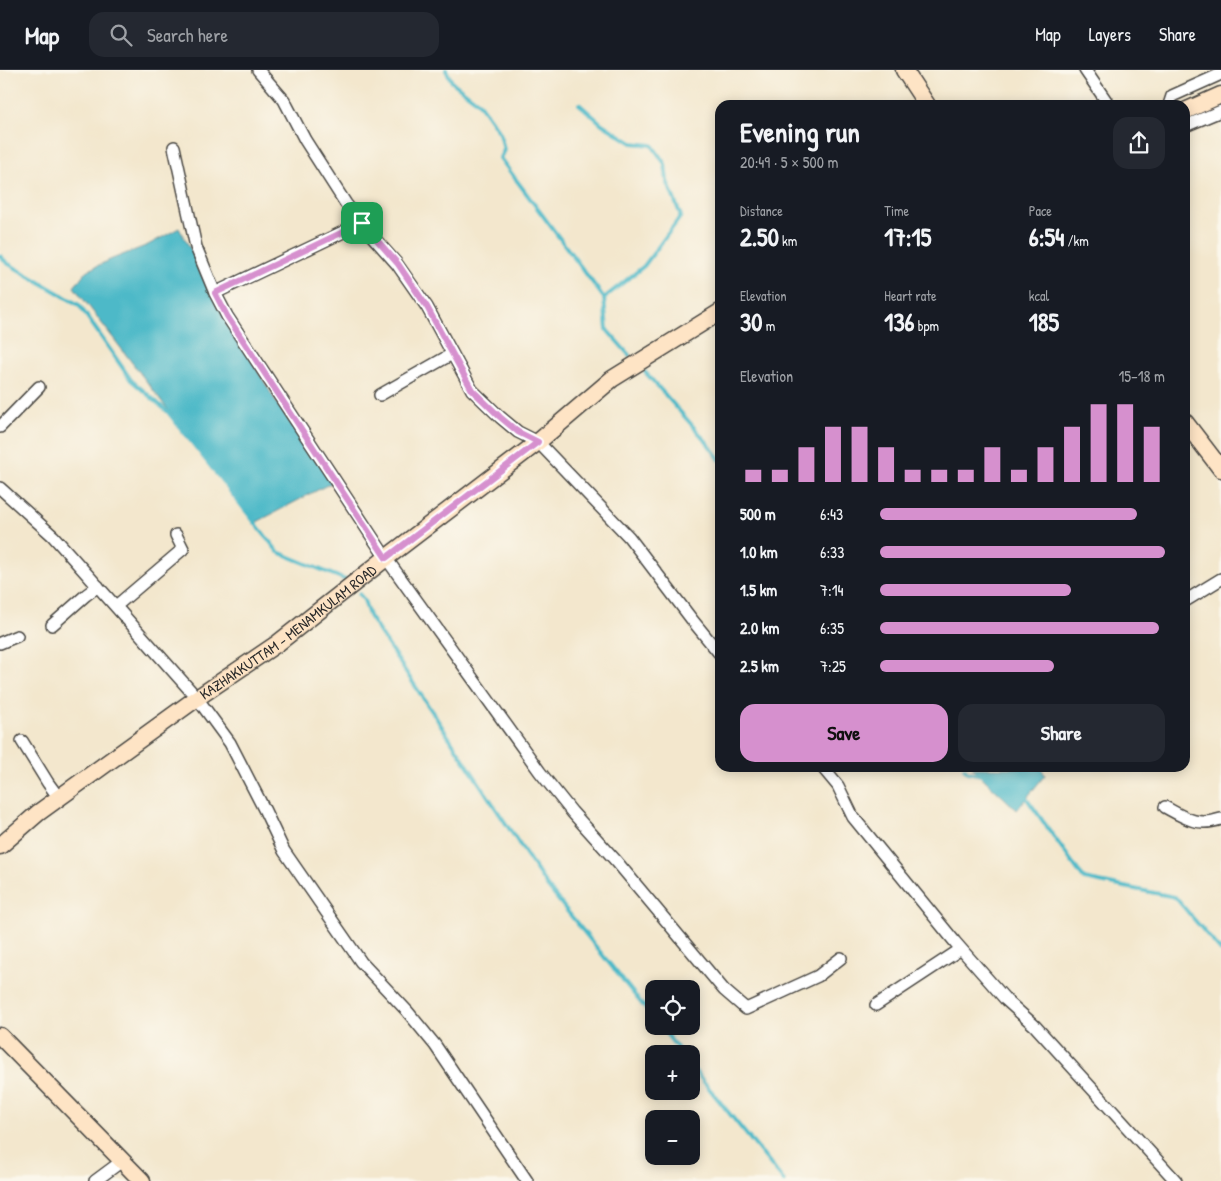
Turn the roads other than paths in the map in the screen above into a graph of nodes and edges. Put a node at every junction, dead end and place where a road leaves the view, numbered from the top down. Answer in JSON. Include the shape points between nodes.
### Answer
{"nodes":[{"id":1,"x":258,"y":70,"type":"edge"},
{"id":2,"x":904,"y":70,"type":"edge"},
{"id":3,"x":1089,"y":71,"type":"edge"},
{"id":4,"x":1221,"y":74,"type":"edge"},
{"id":5,"x":1221,"y":95,"type":"edge"},
{"id":6,"x":924,"y":100,"type":"edge"},
{"id":7,"x":1106,"y":100,"type":"edge"},
{"id":8,"x":1171,"y":100,"type":"edge"},
{"id":9,"x":1190,"y":109,"type":"edge"},
{"id":10,"x":1221,"y":112,"type":"edge"},
{"id":11,"x":1190,"y":124,"type":"edge"},
{"id":12,"x":174,"y":147,"type":"dead end"},
{"id":13,"x":362,"y":223,"type":"junction"},
{"id":14,"x":215,"y":293,"type":"junction"},
{"id":15,"x":715,"y":315,"type":"edge"},
{"id":16,"x":452,"y":354,"type":"junction"},
{"id":17,"x":39,"y":388,"type":"dead end"},
{"id":18,"x":380,"y":395,"type":"dead end"},
{"id":19,"x":0,"y":427,"type":"edge"},
{"id":20,"x":1190,"y":429,"type":"edge"},
{"id":21,"x":538,"y":442,"type":"junction"},
{"id":22,"x":1221,"y":469,"type":"edge"},
{"id":23,"x":0,"y":488,"type":"edge"},
{"id":24,"x":176,"y":535,"type":"dead end"},
{"id":25,"x":386,"y":558,"type":"junction"},
{"id":26,"x":1221,"y":579,"type":"edge"},
{"id":27,"x":98,"y":586,"type":"junction"},
{"id":28,"x":1190,"y":598,"type":"edge"},
{"id":29,"x":116,"y":606,"type":"junction"},
{"id":30,"x":52,"y":625,"type":"dead end"},
{"id":31,"x":17,"y":636,"type":"dead end"},
{"id":32,"x":0,"y":643,"type":"edge"},
{"id":33,"x":715,"y":648,"type":"edge"},
{"id":34,"x":197,"y":698,"type":"junction"},
{"id":35,"x":22,"y":741,"type":"dead end"},
{"id":36,"x":826,"y":772,"type":"edge"},
{"id":37,"x":59,"y":798,"type":"junction"},
{"id":38,"x":1165,"y":807,"type":"dead end"},
{"id":39,"x":1221,"y":819,"type":"edge"},
{"id":40,"x":0,"y":846,"type":"edge"},
{"id":41,"x":961,"y":949,"type":"junction"},
{"id":42,"x":841,"y":958,"type":"dead end"},
{"id":43,"x":876,"y":1005,"type":"dead end"},
{"id":44,"x":0,"y":1036,"type":"edge"},
{"id":45,"x":122,"y":1161,"type":"junction"},
{"id":46,"x":95,"y":1181,"type":"edge"},
{"id":47,"x":142,"y":1181,"type":"edge"},
{"id":48,"x":526,"y":1181,"type":"edge"},
{"id":49,"x":1176,"y":1181,"type":"edge"}],
"edges":[{"from":1,"to":13,"type":"street","via":[[284,100],[305,140]]},
{"from":2,"to":6,"type":"main road"},
{"from":3,"to":7,"type":"street"},
{"from":4,"to":8,"type":"street","via":[[1172,96]]},
{"from":5,"to":9,"type":"main road"},
{"from":10,"to":11,"type":"street"},
{"from":12,"to":14,"type":"street","via":[[196,247]]},
{"from":13,"to":14,"type":"street"},
{"from":13,"to":16,"type":"street","via":[[398,264],[427,307]]},
{"from":14,"to":25,"type":"street"},
{"from":15,"to":21,"type":"main road","name":"KAZHAKKUTTAM - MENAMKULAM ROAD","via":[[612,379]]},
{"from":16,"to":18,"type":"street"},
{"from":16,"to":21,"type":"street","via":[[472,390],[518,432]]},
{"from":17,"to":19,"type":"street"},
{"from":20,"to":22,"type":"main road"},
{"from":21,"to":25,"type":"main road","name":"KAZHAKKUTTAM - MENAMKULAM ROAD"},
{"from":21,"to":33,"type":"street","via":[[629,537]]},
{"from":23,"to":27,"type":"street","via":[[53,536]]},
{"from":24,"to":29,"type":"street","via":[[183,549]]},
{"from":25,"to":34,"type":"main road","name":"KAZHAKKUTTAM - MENAMKULAM ROAD","via":[[278,643]]},
{"from":25,"to":42,"type":"street","via":[[540,772],[724,990],[746,1009],[818,976]]},
{"from":26,"to":28,"type":"street"},
{"from":27,"to":29,"type":"street"},
{"from":27,"to":30,"type":"street"},
{"from":29,"to":34,"type":"street"},
{"from":31,"to":32,"type":"street"},
{"from":34,"to":37,"type":"main road","name":"KAZHAKKUTTAM - MENAMKULAM ROAD"},
{"from":34,"to":48,"type":"street","via":[[230,743],[284,851],[361,962],[435,1045]]},
{"from":35,"to":37,"type":"street"},
{"from":36,"to":41,"type":"street","via":[[838,786],[853,817]]},
{"from":37,"to":40,"type":"main road","name":"KAZHAKKUTTAM - MENAMKULAM ROAD"},
{"from":38,"to":39,"type":"street","via":[[1189,820],[1213,822]]},
{"from":41,"to":43,"type":"street"},
{"from":41,"to":49,"type":"street"},
{"from":44,"to":45,"type":"main road"},
{"from":45,"to":46,"type":"street"},
{"from":45,"to":47,"type":"main road"}]}
